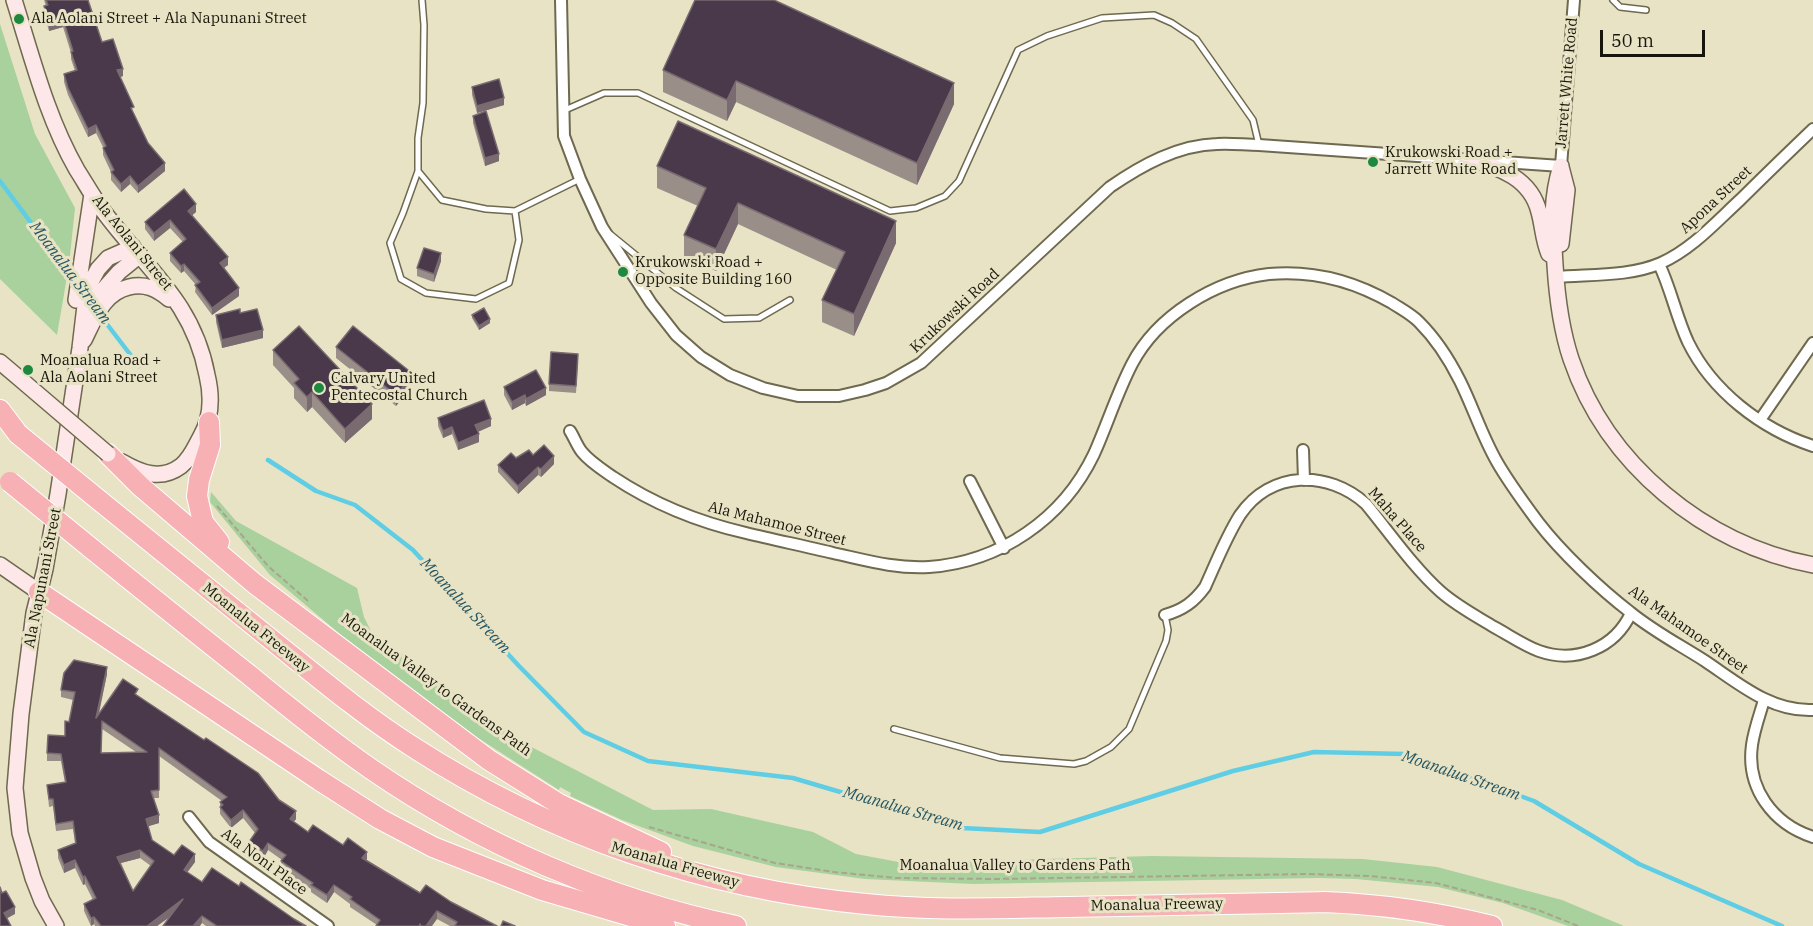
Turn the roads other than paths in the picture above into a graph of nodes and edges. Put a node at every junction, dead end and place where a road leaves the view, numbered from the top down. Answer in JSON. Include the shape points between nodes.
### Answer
{"nodes":[{"id":1,"x":14,"y":0,"type":"edge"},
{"id":2,"x":422,"y":0,"type":"edge"},
{"id":3,"x":561,"y":0,"type":"edge"},
{"id":4,"x":1574,"y":0,"type":"edge"},
{"id":5,"x":1613,"y":0,"type":"edge"},
{"id":6,"x":1646,"y":10,"type":"dead end"},
{"id":7,"x":564,"y":110,"type":"junction"},
{"id":8,"x":1813,"y":129,"type":"edge"},
{"id":9,"x":1259,"y":145,"type":"junction"},
{"id":10,"x":1470,"y":160,"type":"junction"},
{"id":11,"x":1560,"y":166,"type":"junction"},
{"id":12,"x":418,"y":171,"type":"junction"},
{"id":13,"x":580,"y":179,"type":"junction"},
{"id":14,"x":92,"y":194,"type":"junction"},
{"id":15,"x":515,"y":211,"type":"junction"},
{"id":16,"x":602,"y":227,"type":"junction"},
{"id":17,"x":137,"y":251,"type":"junction"},
{"id":18,"x":1659,"y":264,"type":"junction"},
{"id":19,"x":1555,"y":274,"type":"junction"},
{"id":20,"x":790,"y":300,"type":"dead end"},
{"id":21,"x":184,"y":311,"type":"junction"},
{"id":22,"x":1813,"y":343,"type":"edge"},
{"id":23,"x":80,"y":348,"type":"junction"},
{"id":24,"x":0,"y":362,"type":"edge"},
{"id":25,"x":0,"y":410,"type":"edge"},
{"id":26,"x":1760,"y":420,"type":"junction"},
{"id":27,"x":209,"y":422,"type":"junction"},
{"id":28,"x":570,"y":431,"type":"dead end"},
{"id":29,"x":1813,"y":446,"type":"edge"},
{"id":30,"x":1303,"y":450,"type":"dead end"},
{"id":31,"x":108,"y":454,"type":"junction"},
{"id":32,"x":5,"y":478,"type":"edge"},
{"id":33,"x":1304,"y":480,"type":"junction"},
{"id":34,"x":970,"y":481,"type":"dead end"},
{"id":35,"x":1004,"y":548,"type":"junction"},
{"id":36,"x":0,"y":565,"type":"edge"},
{"id":37,"x":1813,"y":565,"type":"edge"},
{"id":38,"x":39,"y":592,"type":"junction"},
{"id":39,"x":1631,"y":613,"type":"junction"},
{"id":40,"x":1165,"y":615,"type":"joint"},
{"id":41,"x":304,"y":622,"type":"junction"},
{"id":42,"x":1764,"y":700,"type":"junction"},
{"id":43,"x":1813,"y":710,"type":"edge"},
{"id":44,"x":894,"y":729,"type":"dead end"},
{"id":45,"x":189,"y":817,"type":"dead end"},
{"id":46,"x":1813,"y":837,"type":"edge"},
{"id":47,"x":720,"y":880,"type":"junction"},
{"id":48,"x":56,"y":926,"type":"edge"},
{"id":49,"x":328,"y":926,"type":"edge"},
{"id":50,"x":665,"y":926,"type":"edge"},
{"id":51,"x":736,"y":926,"type":"edge"},
{"id":52,"x":1492,"y":926,"type":"edge"}],
"edges":[{"from":1,"to":14,"type":"street","name":"Ala Aolani Street","via":[[46,101],[68,153]]},
{"from":2,"to":12,"type":"lane","via":[[423,103]]},
{"from":3,"to":7,"type":"street","name":"Krukowski Road"},
{"from":4,"to":11,"type":"street","name":"Jarrett White Road"},
{"from":5,"to":6,"type":"lane","via":[[1620,7]]},
{"from":7,"to":9,"type":"lane","via":[[604,93],[638,93],[890,211],[916,208],[945,196],[959,181],[1018,50],[1102,18],[1154,15],[1196,39],[1253,120]]},
{"from":7,"to":13,"type":"street","name":"Krukowski Road","via":[[564,136]]},
{"from":8,"to":18,"type":"street","name":"Apona Street","via":[[1699,239]]},
{"from":9,"to":10,"type":"street","name":"Krukowski Road"},
{"from":9,"to":16,"type":"street","name":"Krukowski Road","via":[[1192,147],[1132,171],[1089,205],[921,363],[886,383],[839,396],[798,396],[763,388],[730,375],[701,357],[676,335],[651,303]]},
{"from":10,"to":11,"type":"street","name":"Krukowski Road"},
{"from":10,"to":19,"type":"street","via":[[1503,171],[1527,186],[1536,200]]},
{"from":11,"to":19,"type":"street","name":"Jarrett White Road","via":[[1567,189],[1563,239]]},
{"from":12,"to":15,"type":"lane","via":[[442,200]]},
{"from":12,"to":15,"type":"lane","via":[[390,243],[401,279],[426,293],[476,299],[509,283],[519,240]]},
{"from":13,"to":15,"type":"lane"},
{"from":13,"to":16,"type":"street","name":"Krukowski Road"},
{"from":14,"to":17,"type":"street","name":"Ala Aolani Street"},
{"from":14,"to":23,"type":"street","via":[[76,302]]},
{"from":16,"to":20,"type":"lane","via":[[676,288],[724,319],[759,318]]},
{"from":17,"to":21,"type":"street","name":"Ala Aolani Street"},
{"from":17,"to":23,"type":"street","via":[[97,295]]},
{"from":17,"to":23,"type":"street","name":"Ala Napunani Street","via":[[113,255],[98,269],[87,289]]},
{"from":18,"to":19,"type":"street","name":"Apona Street","via":[[1622,272]]},
{"from":18,"to":26,"type":"street","via":[[1690,344],[1721,388]]},
{"from":19,"to":37,"type":"street","name":"Jarrett White Road","via":[[1572,361],[1590,402],[1629,459],[1664,494],[1714,529],[1786,560]]},
{"from":21,"to":23,"type":"street","via":[[159,291],[134,285],[110,295]]},
{"from":21,"to":27,"type":"street","name":"Ala Aolani Street","via":[[204,360]]},
{"from":22,"to":26,"type":"street"},
{"from":23,"to":38,"type":"street","name":"Ala Napunani Street"},
{"from":24,"to":31,"type":"street","bridge":true},
{"from":25,"to":47,"type":"highway","name":"Moanalua Freeway","bridge":true,"via":[[18,434],[100,501],[352,705],[414,748],[481,788],[572,831],[668,866]]},
{"from":26,"to":29,"type":"street"},
{"from":27,"to":31,"type":"street","via":[[190,458],[176,470],[150,475]]},
{"from":27,"to":41,"type":"highway","via":[[210,445],[197,496],[203,522],[213,538]]},
{"from":28,"to":35,"type":"street","name":"Ala Mahamoe Street","via":[[581,451],[628,487],[669,509],[717,527],[893,566],[943,565]]},
{"from":30,"to":33,"type":"street"},
{"from":31,"to":41,"type":"highway","via":[[140,486]]},
{"from":32,"to":51,"type":"highway","bridge":true,"via":[[330,740],[458,823],[503,847],[598,886],[669,910]]},
{"from":33,"to":39,"type":"street","name":"Maha Place","via":[[1327,482],[1358,497],[1443,594],[1469,613],[1540,651],[1564,655],[1599,647],[1624,627]]},
{"from":33,"to":40,"type":"street","name":"Maha Place","via":[[1268,490],[1249,505],[1234,525],[1199,595],[1183,608]]},
{"from":34,"to":35,"type":"street"},
{"from":35,"to":39,"type":"street","name":"Ala Mahamoe Street","via":[[1049,515],[1074,487],[1094,453],[1132,363],[1155,333],[1182,309],[1216,289],[1250,278],[1323,276],[1358,285],[1418,321],[1459,379],[1496,460],[1540,525]]},
{"from":36,"to":38,"type":"street"},
{"from":38,"to":48,"type":"street","name":"Ala Napunani Street","via":[[21,714],[15,788],[26,858]]},
{"from":38,"to":50,"type":"highway","via":[[380,819],[433,847],[522,882]]},
{"from":39,"to":42,"type":"street","name":"Ala Mahamoe Street"},
{"from":40,"to":44,"type":"lane","via":[[1166,641],[1134,720],[1117,742],[1091,759],[1074,764],[1000,758]]},
{"from":41,"to":47,"type":"highway","via":[[523,782],[559,804]]},
{"from":42,"to":43,"type":"street","name":"Ala Mahamoe Street","via":[[1792,709]]},
{"from":42,"to":46,"type":"street","via":[[1752,742],[1754,781],[1776,816]]},
{"from":45,"to":49,"type":"street","name":"Ala Noni Place","via":[[215,846]]},
{"from":47,"to":52,"type":"highway","name":"Moanalua Freeway","via":[[817,898],[917,908],[1324,902],[1418,910]]}]}
